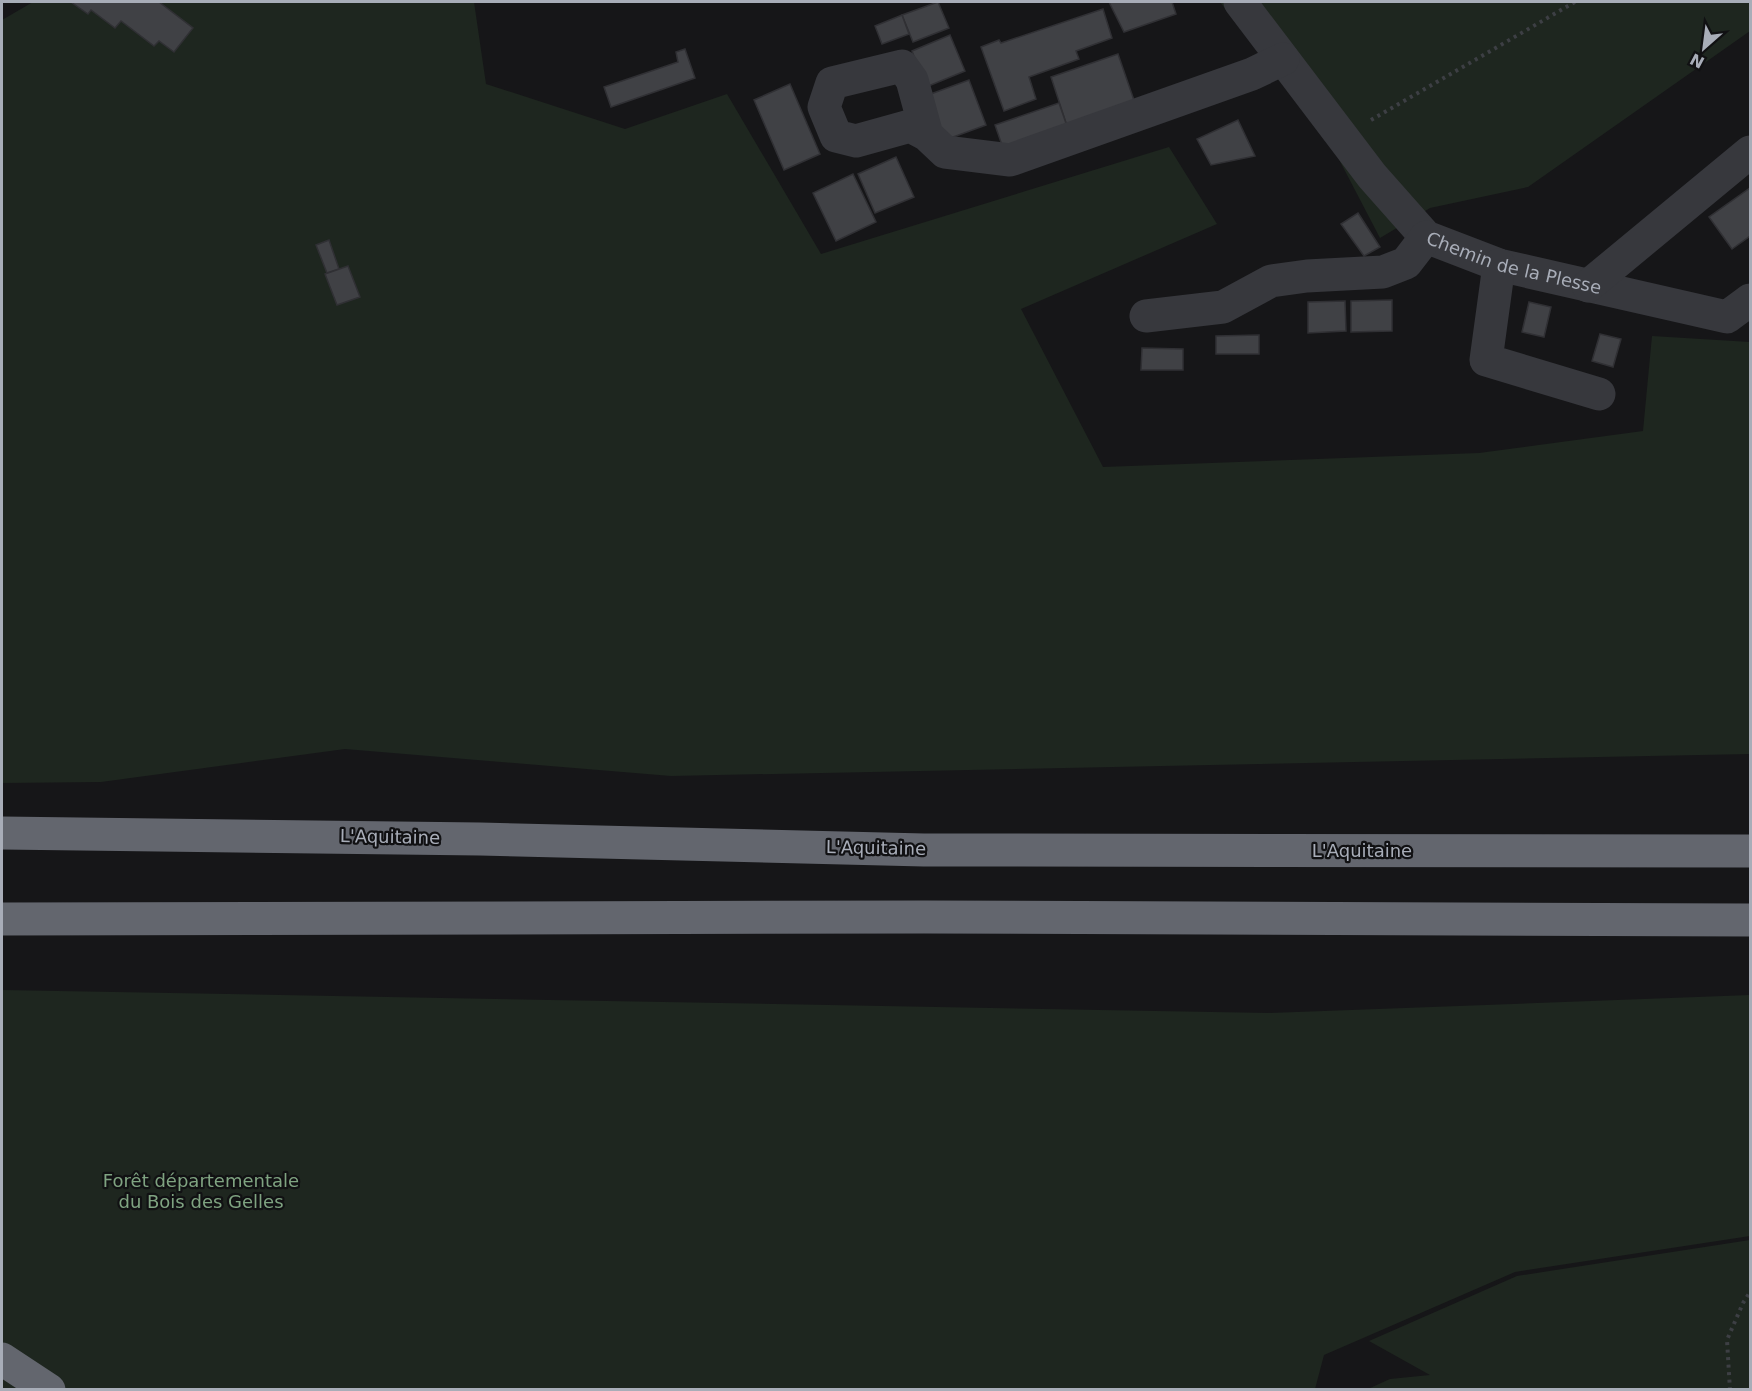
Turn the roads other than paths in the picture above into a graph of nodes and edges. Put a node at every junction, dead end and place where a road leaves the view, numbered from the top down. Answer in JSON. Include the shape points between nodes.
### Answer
{"nodes":[{"id":1,"x":1240,"y":2,"type":"edge"},
{"id":2,"x":1283,"y":59,"type":"junction"},
{"id":3,"x":927,"y":135,"type":"dead end"},
{"id":4,"x":1750,"y":152,"type":"edge"},
{"id":5,"x":1426,"y":237,"type":"junction"},
{"id":6,"x":1499,"y":265,"type":"junction"},
{"id":7,"x":1588,"y":286,"type":"junction"},
{"id":8,"x":1750,"y":300,"type":"edge"},
{"id":9,"x":1146,"y":316,"type":"dead end"},
{"id":10,"x":1599,"y":394,"type":"dead end"},
{"id":11,"x":2,"y":833,"type":"edge"},
{"id":12,"x":1750,"y":851,"type":"edge"},
{"id":13,"x":2,"y":919,"type":"edge"},
{"id":14,"x":1750,"y":920,"type":"edge"},
{"id":15,"x":2,"y":1359,"type":"edge"},
{"id":16,"x":49,"y":1389,"type":"edge"}],
"edges":[{"from":1,"to":2,"type":"street","name":"Chemin de la Plesse"},
{"from":2,"to":3,"type":"street","via":[[1252,74],[1010,160],[945,152]]},
{"from":2,"to":5,"type":"street","name":"Chemin de la Plesse","via":[[1372,176]]},
{"from":4,"to":7,"type":"street"},
{"from":5,"to":6,"type":"street","name":"Chemin de la Plesse"},
{"from":5,"to":9,"type":"street","via":[[1406,263],[1383,272],[1271,281],[1223,307]]},
{"from":6,"to":7,"type":"street","name":"Chemin de la Plesse"},
{"from":6,"to":10,"type":"street","via":[[1486,360]]},
{"from":7,"to":8,"type":"street","name":"Chemin de la Plesse","via":[[1726,317]]},
{"from":11,"to":12,"type":"highway","name":"L'Aquitaine","via":[[936,850]]},
{"from":13,"to":14,"type":"highway"},
{"from":15,"to":16,"type":"highway"}]}
